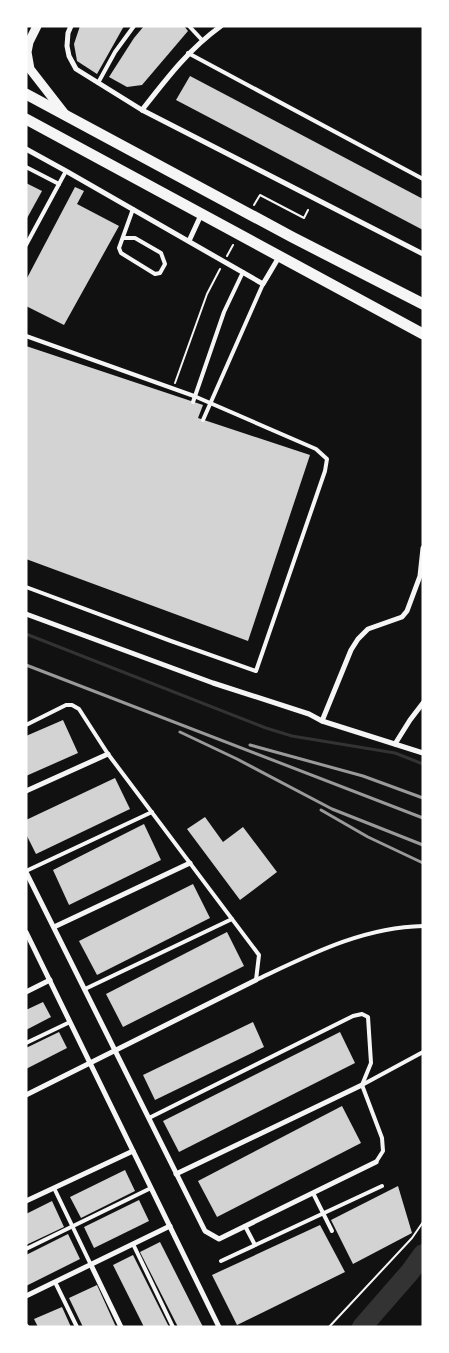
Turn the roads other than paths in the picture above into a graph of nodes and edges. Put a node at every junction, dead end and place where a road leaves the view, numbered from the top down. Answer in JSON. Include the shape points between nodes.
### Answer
{"nodes":[{"id":1,"x":37,"y":26,"type":"edge"},
{"id":2,"x":72,"y":26,"type":"edge"},
{"id":3,"x":134,"y":26,"type":"edge"},
{"id":4,"x":189,"y":26,"type":"edge"},
{"id":5,"x":221,"y":26,"type":"edge"},
{"id":6,"x":202,"y":40,"type":"junction"},
{"id":7,"x":188,"y":53,"type":"junction"},
{"id":8,"x":98,"y":83,"type":"junction"},
{"id":9,"x":26,"y":94,"type":"edge"},
{"id":10,"x":142,"y":110,"type":"junction"},
{"id":11,"x":67,"y":117,"type":"junction"},
{"id":12,"x":26,"y":119,"type":"edge"},
{"id":13,"x":26,"y":149,"type":"edge"},
{"id":14,"x":26,"y":167,"type":"edge"},
{"id":15,"x":66,"y":171,"type":"junction"},
{"id":16,"x":423,"y":178,"type":"edge"},
{"id":17,"x":59,"y":184,"type":"junction"},
{"id":18,"x":133,"y":209,"type":"junction"},
{"id":19,"x":201,"y":214,"type":"junction"},
{"id":20,"x":26,"y":230,"type":"edge"},
{"id":21,"x":32,"y":233,"type":"junction"},
{"id":22,"x":123,"y":238,"type":"junction"},
{"id":23,"x":189,"y":241,"type":"junction"},
{"id":24,"x":26,"y":245,"type":"edge"},
{"id":25,"x":423,"y":254,"type":"edge"},
{"id":26,"x":279,"y":257,"type":"junction"},
{"id":27,"x":243,"y":272,"type":"junction"},
{"id":28,"x":263,"y":284,"type":"junction"},
{"id":29,"x":423,"y":304,"type":"edge"},
{"id":30,"x":423,"y":334,"type":"edge"},
{"id":31,"x":26,"y":336,"type":"edge"},
{"id":32,"x":194,"y":396,"type":"junction"},
{"id":33,"x":193,"y":402,"type":"dead end"},
{"id":34,"x":209,"y":403,"type":"junction"},
{"id":35,"x":203,"y":420,"type":"dead end"},
{"id":36,"x":423,"y":548,"type":"edge"},
{"id":37,"x":26,"y":586,"type":"edge"},
{"id":38,"x":26,"y":614,"type":"edge"},
{"id":39,"x":423,"y":703,"type":"edge"},
{"id":40,"x":322,"y":721,"type":"junction"},
{"id":41,"x":26,"y":725,"type":"edge"},
{"id":42,"x":395,"y":744,"type":"junction"},
{"id":43,"x":423,"y":752,"type":"edge"},
{"id":44,"x":108,"y":754,"type":"junction"},
{"id":45,"x":26,"y":791,"type":"edge"},
{"id":46,"x":152,"y":812,"type":"junction"},
{"id":47,"x":190,"y":863,"type":"junction"},
{"id":48,"x":27,"y":875,"type":"edge"},
{"id":49,"x":232,"y":920,"type":"junction"},
{"id":50,"x":423,"y":926,"type":"edge"},
{"id":51,"x":54,"y":927,"type":"junction"},
{"id":52,"x":26,"y":932,"type":"edge"},
{"id":53,"x":32,"y":944,"type":"junction"},
{"id":54,"x":26,"y":947,"type":"edge"},
{"id":55,"x":50,"y":980,"type":"junction"},
{"id":56,"x":256,"y":980,"type":"junction"},
{"id":57,"x":84,"y":989,"type":"junction"},
{"id":58,"x":26,"y":992,"type":"edge"},
{"id":59,"x":70,"y":1022,"type":"junction"},
{"id":60,"x":26,"y":1043,"type":"edge"},
{"id":61,"x":115,"y":1051,"type":"junction"},
{"id":62,"x":423,"y":1052,"type":"edge"},
{"id":63,"x":90,"y":1063,"type":"junction"},
{"id":64,"x":362,"y":1085,"type":"junction"},
{"id":65,"x":26,"y":1095,"type":"edge"},
{"id":66,"x":149,"y":1118,"type":"junction"},
{"id":67,"x":133,"y":1150,"type":"junction"},
{"id":68,"x":376,"y":1162,"type":"joint"},
{"id":69,"x":176,"y":1174,"type":"junction"},
{"id":70,"x":382,"y":1186,"type":"dead end"},
{"id":71,"x":54,"y":1188,"type":"junction"},
{"id":72,"x":151,"y":1188,"type":"junction"},
{"id":73,"x":313,"y":1193,"type":"junction"},
{"id":74,"x":26,"y":1202,"type":"edge"},
{"id":75,"x":324,"y":1214,"type":"junction"},
{"id":76,"x":170,"y":1226,"type":"junction"},
{"id":77,"x":245,"y":1226,"type":"junction"},
{"id":78,"x":73,"y":1228,"type":"junction"},
{"id":79,"x":332,"y":1230,"type":"dead end"},
{"id":80,"x":133,"y":1244,"type":"junction"},
{"id":81,"x":255,"y":1245,"type":"junction"},
{"id":82,"x":26,"y":1249,"type":"edge"},
{"id":83,"x":221,"y":1261,"type":"dead end"},
{"id":84,"x":91,"y":1265,"type":"junction"},
{"id":85,"x":55,"y":1282,"type":"junction"},
{"id":86,"x":26,"y":1296,"type":"edge"},
{"id":87,"x":77,"y":1327,"type":"edge"},
{"id":88,"x":121,"y":1327,"type":"edge"},
{"id":89,"x":173,"y":1327,"type":"edge"},
{"id":90,"x":219,"y":1327,"type":"edge"}],
"edges":[{"from":1,"to":11,"type":"street","via":[[27,52],[30,68]]},
{"from":2,"to":8,"type":"street","via":[[68,33],[69,56],[76,69]]},
{"from":3,"to":8,"type":"lane"},
{"from":4,"to":6,"type":"lane"},
{"from":5,"to":6,"type":"street"},
{"from":6,"to":7,"type":"street"},
{"from":7,"to":10,"type":"street"},
{"from":7,"to":16,"type":"lane"},
{"from":8,"to":10,"type":"street"},
{"from":9,"to":11,"type":"highway"},
{"from":10,"to":25,"type":"street"},
{"from":11,"to":29,"type":"highway"},
{"from":12,"to":19,"type":"highway"},
{"from":13,"to":15,"type":"street"},
{"from":14,"to":17,"type":"lane"},
{"from":15,"to":17,"type":"lane"},
{"from":15,"to":18,"type":"street"},
{"from":17,"to":21,"type":"lane"},
{"from":18,"to":22,"type":"lane"},
{"from":18,"to":23,"type":"street"},
{"from":19,"to":23,"type":"street"},
{"from":19,"to":26,"type":"highway"},
{"from":20,"to":21,"type":"lane"},
{"from":21,"to":24,"type":"lane"},
{"from":22,"to":22,"type":"lane","via":[[120,253],[155,274],[160,273],[165,264],[162,253],[135,238]]},
{"from":23,"to":27,"type":"street"},
{"from":26,"to":28,"type":"street"},
{"from":26,"to":30,"type":"highway"},
{"from":27,"to":28,"type":"street"},
{"from":27,"to":32,"type":"lane","via":[[224,312]]},
{"from":28,"to":34,"type":"lane"},
{"from":31,"to":32,"type":"lane"},
{"from":32,"to":33,"type":"lane"},
{"from":32,"to":34,"type":"lane"},
{"from":34,"to":35,"type":"lane"},
{"from":34,"to":37,"type":"lane","via":[[316,448],[327,459],[326,471],[256,671]]},
{"from":36,"to":40,"type":"street","via":[[420,576],[407,612],[402,617],[368,629],[358,639]]},
{"from":38,"to":40,"type":"street"},
{"from":39,"to":42,"type":"street"},
{"from":40,"to":42,"type":"street"},
{"from":41,"to":44,"type":"lane","via":[[66,705],[72,706],[79,709]]},
{"from":42,"to":43,"type":"street"},
{"from":44,"to":45,"type":"street"},
{"from":44,"to":46,"type":"lane"},
{"from":46,"to":47,"type":"lane"},
{"from":46,"to":48,"type":"lane"},
{"from":47,"to":49,"type":"lane"},
{"from":47,"to":51,"type":"street"},
{"from":48,"to":51,"type":"street"},
{"from":49,"to":56,"type":"lane","via":[[259,955]]},
{"from":49,"to":57,"type":"lane"},
{"from":50,"to":56,"type":"lane","via":[[375,932],[332,946]]},
{"from":51,"to":57,"type":"street"},
{"from":52,"to":53,"type":"street"},
{"from":53,"to":54,"type":"lane"},
{"from":53,"to":55,"type":"street"},
{"from":55,"to":58,"type":"street"},
{"from":55,"to":59,"type":"street"},
{"from":56,"to":61,"type":"street"},
{"from":57,"to":61,"type":"street"},
{"from":59,"to":60,"type":"lane"},
{"from":59,"to":63,"type":"street"},
{"from":61,"to":63,"type":"street"},
{"from":61,"to":66,"type":"street"},
{"from":62,"to":64,"type":"lane"},
{"from":63,"to":65,"type":"street"},
{"from":63,"to":67,"type":"street"},
{"from":64,"to":66,"type":"lane","via":[[371,1063],[368,1017],[362,1014],[352,1016]]},
{"from":64,"to":68,"type":"lane","via":[[382,1138],[383,1150]]},
{"from":64,"to":69,"type":"street"},
{"from":66,"to":69,"type":"street"},
{"from":67,"to":71,"type":"street"},
{"from":67,"to":72,"type":"street"},
{"from":68,"to":73,"type":"street"},
{"from":69,"to":77,"type":"street","via":[[205,1231],[219,1239]]},
{"from":70,"to":75,"type":"lane"},
{"from":71,"to":74,"type":"street"},
{"from":71,"to":78,"type":"lane"},
{"from":72,"to":76,"type":"street"},
{"from":72,"to":78,"type":"lane"},
{"from":73,"to":75,"type":"lane"},
{"from":73,"to":77,"type":"street"},
{"from":75,"to":79,"type":"lane"},
{"from":75,"to":81,"type":"lane"},
{"from":76,"to":80,"type":"street"},
{"from":76,"to":90,"type":"street"},
{"from":77,"to":81,"type":"lane"},
{"from":78,"to":82,"type":"lane"},
{"from":78,"to":84,"type":"lane"},
{"from":80,"to":84,"type":"street"},
{"from":80,"to":89,"type":"lane"},
{"from":81,"to":83,"type":"lane"},
{"from":84,"to":85,"type":"street"},
{"from":84,"to":88,"type":"street"},
{"from":85,"to":86,"type":"street"},
{"from":85,"to":87,"type":"lane"}]}
